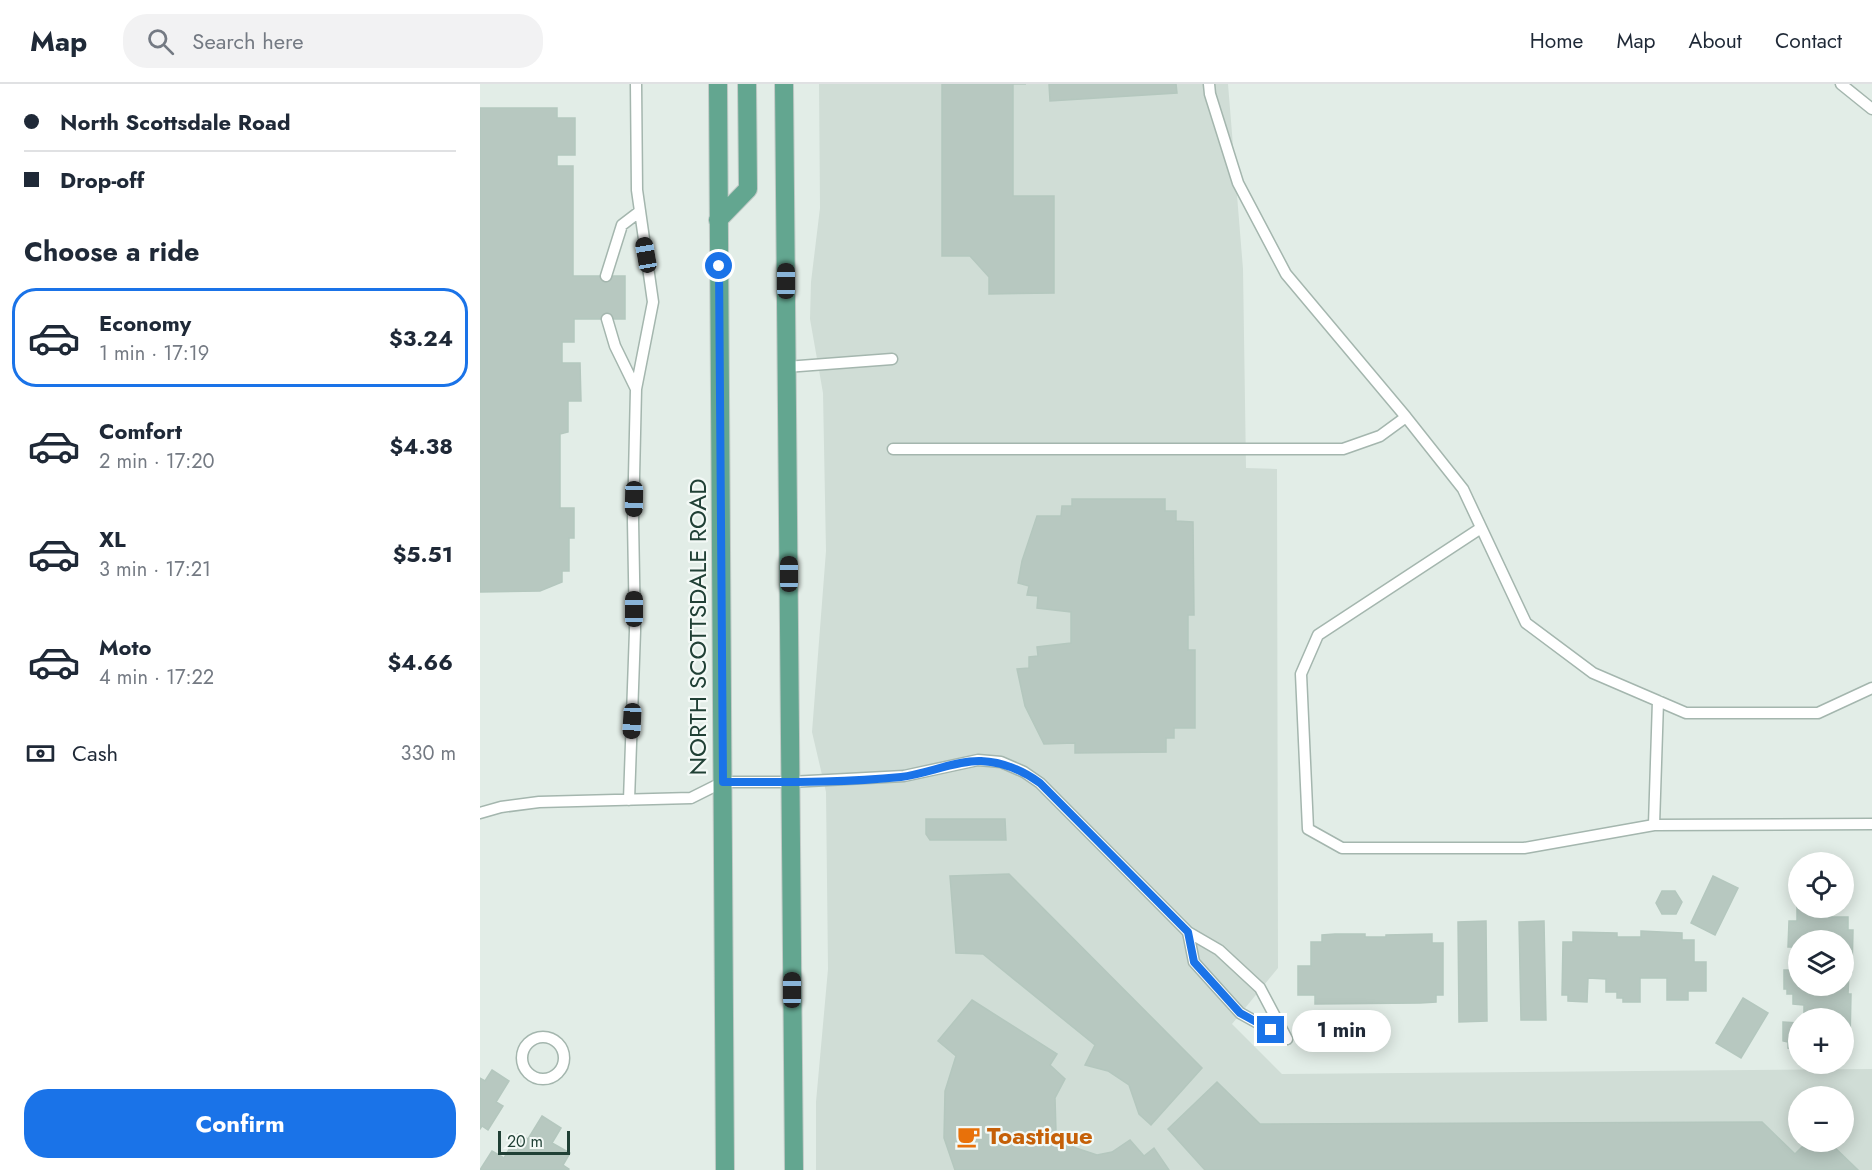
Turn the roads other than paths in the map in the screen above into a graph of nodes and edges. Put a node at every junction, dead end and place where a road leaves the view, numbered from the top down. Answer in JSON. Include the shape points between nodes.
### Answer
{"nodes":[{"id":1,"x":636,"y":84,"type":"edge"},
{"id":2,"x":718,"y":84,"type":"edge"},
{"id":3,"x":747,"y":84,"type":"edge"},
{"id":4,"x":784,"y":84,"type":"edge"},
{"id":5,"x":1209,"y":84,"type":"edge"},
{"id":6,"x":1840,"y":84,"type":"edge"},
{"id":7,"x":1872,"y":109,"type":"edge"},
{"id":8,"x":639,"y":212,"type":"junction"},
{"id":9,"x":718,"y":220,"type":"junction"},
{"id":10,"x":606,"y":276,"type":"dead end"},
{"id":11,"x":607,"y":319,"type":"dead end"},
{"id":12,"x":892,"y":359,"type":"dead end"},
{"id":13,"x":786,"y":367,"type":"junction"},
{"id":14,"x":636,"y":389,"type":"junction"},
{"id":15,"x":1406,"y":417,"type":"junction"},
{"id":16,"x":893,"y":449,"type":"dead end"},
{"id":17,"x":1481,"y":528,"type":"junction"},
{"id":18,"x":1872,"y":688,"type":"edge"},
{"id":19,"x":1658,"y":701,"type":"junction"},
{"id":20,"x":723,"y":782,"type":"junction"},
{"id":21,"x":790,"y":782,"type":"junction"},
{"id":22,"x":629,"y":800,"type":"junction"},
{"id":23,"x":480,"y":813,"type":"edge"},
{"id":24,"x":1872,"y":824,"type":"edge"},
{"id":25,"x":1654,"y":825,"type":"junction"},
{"id":26,"x":1188,"y":932,"type":"junction"},
{"id":27,"x":725,"y":1170,"type":"edge"},
{"id":28,"x":794,"y":1170,"type":"edge"}],
"edges":[{"from":1,"to":8,"type":"lane"},
{"from":2,"to":9,"type":"main road","name":"NORTH SCOTTSDALE ROAD"},
{"from":3,"to":9,"type":"main road","via":[[748,189]]},
{"from":4,"to":13,"type":"main road"},
{"from":5,"to":15,"type":"lane","via":[[1238,183],[1286,274]]},
{"from":6,"to":7,"type":"lane"},
{"from":8,"to":10,"type":"lane","via":[[622,225]]},
{"from":8,"to":14,"type":"lane","via":[[653,302]]},
{"from":9,"to":20,"type":"main road","name":"NORTH SCOTTSDALE ROAD"},
{"from":11,"to":14,"type":"lane"},
{"from":12,"to":13,"type":"lane"},
{"from":13,"to":21,"type":"main road"},
{"from":14,"to":22,"type":"lane"},
{"from":15,"to":16,"type":"lane","via":[[1380,436],[1343,449]]},
{"from":15,"to":17,"type":"lane","via":[[1463,489]]},
{"from":17,"to":19,"type":"lane","via":[[1526,623],[1593,673]]},
{"from":17,"to":25,"type":"lane","via":[[1318,635],[1301,674],[1308,829],[1342,848],[1524,848]]},
{"from":18,"to":19,"type":"lane","via":[[1818,713],[1686,713]]},
{"from":19,"to":25,"type":"lane"},
{"from":20,"to":21,"type":"lane"},
{"from":20,"to":22,"type":"lane","via":[[691,798]]},
{"from":20,"to":27,"type":"main road","name":"NORTH SCOTTSDALE ROAD"},
{"from":21,"to":26,"type":"lane","via":[[904,776],[978,760],[1001,762],[1040,783]]},
{"from":21,"to":28,"type":"main road"},
{"from":22,"to":23,"type":"lane","via":[[539,802]]},
{"from":24,"to":25,"type":"lane"},
{"from":26,"to":26,"type":"lane","via":[[1194,962],[1240,1013],[1287,1039],[1260,988],[1220,950]]}]}
